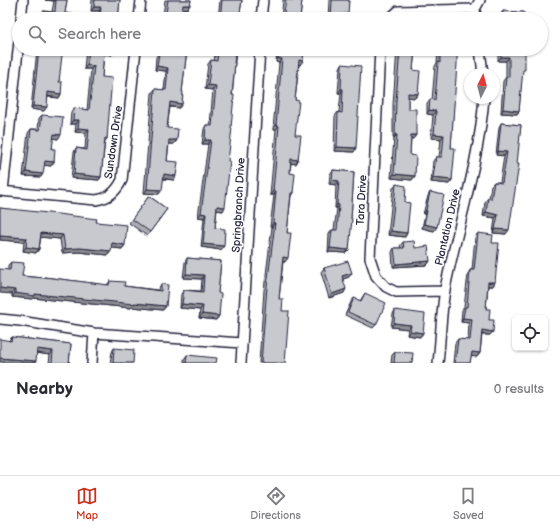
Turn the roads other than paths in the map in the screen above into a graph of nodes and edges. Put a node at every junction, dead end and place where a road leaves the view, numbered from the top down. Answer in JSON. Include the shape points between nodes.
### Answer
{"nodes":[{"id":1,"x":23,"y":0,"type":"edge"},
{"id":2,"x":141,"y":0,"type":"edge"},
{"id":3,"x":263,"y":0,"type":"edge"},
{"id":4,"x":480,"y":0,"type":"edge"},
{"id":5,"x":475,"y":9,"type":"junction"},
{"id":6,"x":22,"y":12,"type":"edge"},
{"id":7,"x":140,"y":12,"type":"edge"},
{"id":8,"x":262,"y":12,"type":"edge"},
{"id":9,"x":397,"y":12,"type":"edge"},
{"id":10,"x":475,"y":12,"type":"edge"},
{"id":11,"x":17,"y":56,"type":"edge"},
{"id":12,"x":135,"y":56,"type":"edge"},
{"id":13,"x":260,"y":56,"type":"edge"},
{"id":14,"x":380,"y":56,"type":"edge"},
{"id":15,"x":481,"y":56,"type":"edge"},
{"id":16,"x":482,"y":68,"type":"edge"},
{"id":17,"x":484,"y":104,"type":"edge"},
{"id":18,"x":2,"y":191,"type":"edge"},
{"id":19,"x":445,"y":291,"type":"junction"},
{"id":20,"x":0,"y":320,"type":"edge"},
{"id":21,"x":94,"y":333,"type":"junction"},
{"id":22,"x":242,"y":343,"type":"junction"},
{"id":23,"x":92,"y":363,"type":"edge"},
{"id":24,"x":241,"y":363,"type":"edge"},
{"id":25,"x":438,"y":363,"type":"edge"}],
"edges":[{"from":1,"to":6,"type":"street"},
{"from":2,"to":7,"type":"street"},
{"from":3,"to":8,"type":"street"},
{"from":4,"to":5,"type":"street"},
{"from":5,"to":9,"type":"street"},
{"from":5,"to":10,"type":"street"},
{"from":11,"to":18,"type":"street"},
{"from":12,"to":18,"type":"street","name":"Sundown Drive","via":[[122,180],[118,188],[112,194],[96,200]]},
{"from":13,"to":22,"type":"street","name":"Springbranch Drive"},
{"from":14,"to":19,"type":"street","name":"Tara Drive","via":[[370,258],[376,276],[386,287],[396,292]]},
{"from":15,"to":16,"type":"street"},
{"from":17,"to":19,"type":"street","name":"Plantation Drive","via":[[482,123]]},
{"from":19,"to":25,"type":"street","name":"Plantation Drive"},
{"from":20,"to":21,"type":"street"},
{"from":21,"to":22,"type":"street"},
{"from":21,"to":23,"type":"street"},
{"from":22,"to":24,"type":"street","name":"Springbranch Drive"}]}
